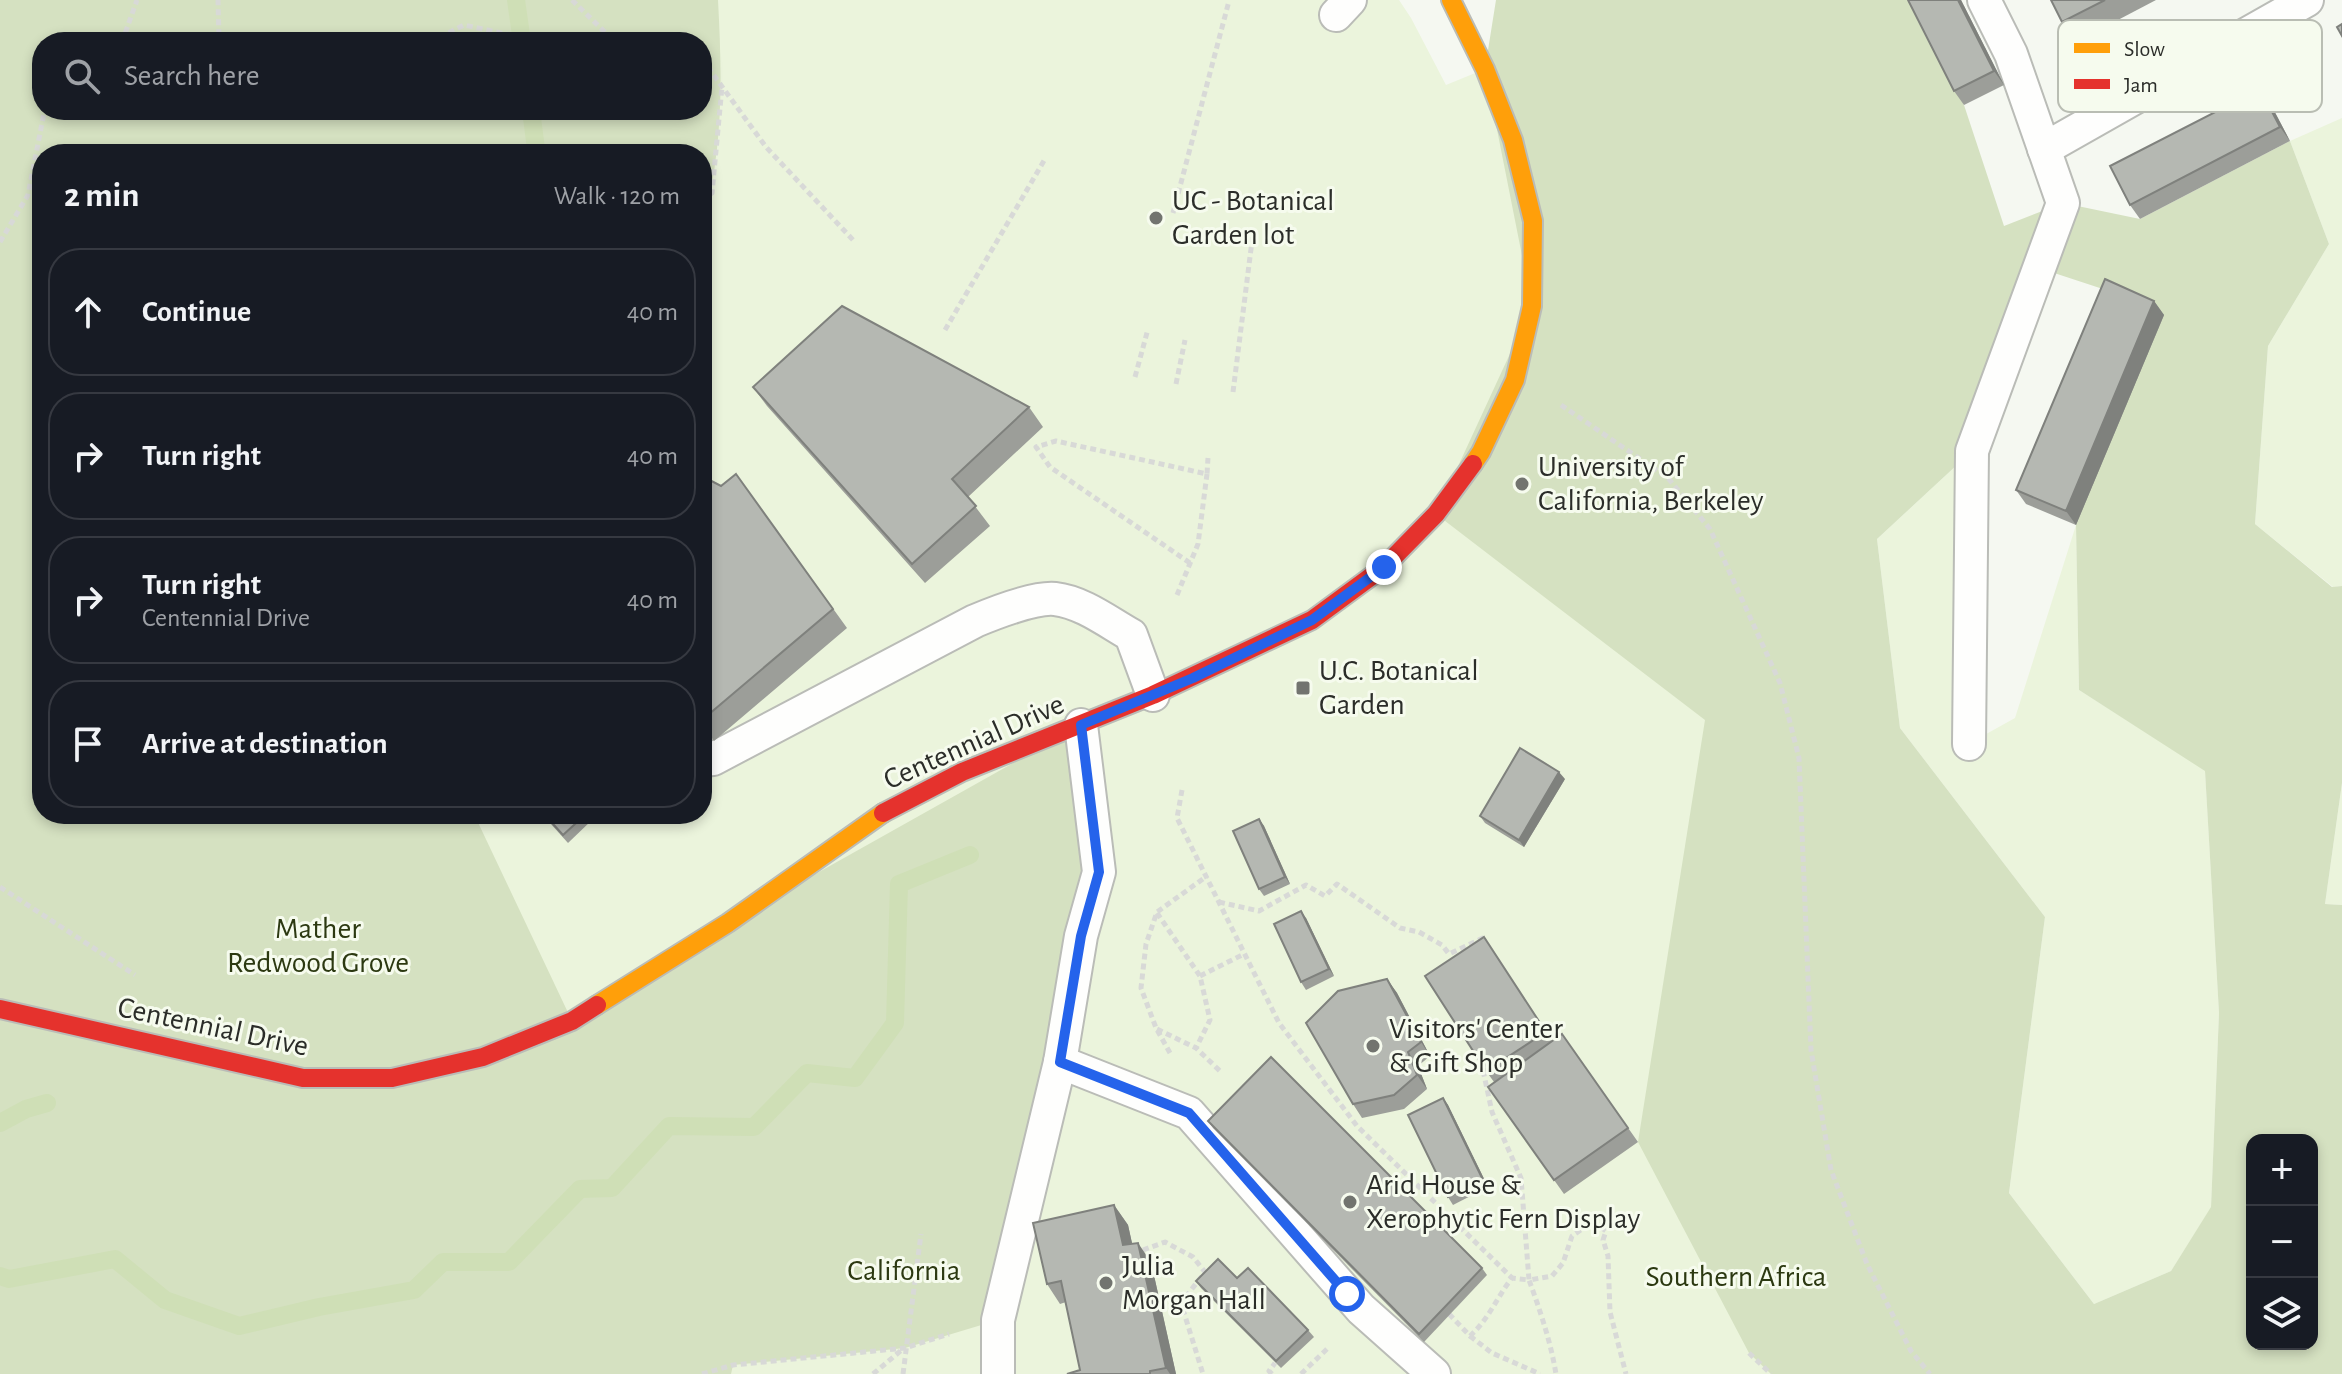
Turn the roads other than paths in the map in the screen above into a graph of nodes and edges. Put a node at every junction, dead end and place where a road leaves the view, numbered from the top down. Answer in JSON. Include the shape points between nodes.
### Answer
{"nodes":[{"id":1,"x":1451,"y":0,"type":"edge"},
{"id":2,"x":1984,"y":0,"type":"edge"},
{"id":3,"x":2307,"y":0,"type":"edge"},
{"id":4,"x":2272,"y":20,"type":"edge"},
{"id":5,"x":2109,"y":112,"type":"edge"},
{"id":6,"x":2044,"y":149,"type":"junction"},
{"id":7,"x":1153,"y":695,"type":"junction"},
{"id":8,"x":1081,"y":725,"type":"junction"},
{"id":9,"x":1969,"y":744,"type":"dead end"},
{"id":10,"x":712,"y":759,"type":"edge"},
{"id":11,"x":0,"y":1009,"type":"edge"},
{"id":12,"x":1060,"y":1062,"type":"junction"},
{"id":13,"x":1433,"y":1373,"type":"edge"},
{"id":14,"x":998,"y":1374,"type":"edge"}],
"edges":[{"from":1,"to":7,"type":"street","name":"Centennial Drive","via":[[1513,140],[1533,221],[1532,306],[1515,380],[1481,452],[1436,514],[1384,567],[1312,620]]},
{"from":2,"to":6,"type":"lane","via":[[2011,54]]},
{"from":3,"to":4,"type":"lane"},
{"from":5,"to":6,"type":"lane"},
{"from":6,"to":9,"type":"lane","via":[[2063,203],[1972,451]]},
{"from":7,"to":8,"type":"street","name":"Centennial Drive"},
{"from":7,"to":10,"type":"lane","via":[[1131,635],[1083,608],[1054,599],[1003,609],[975,621]]},
{"from":8,"to":11,"type":"street","name":"Centennial Drive","via":[[962,772],[873,818],[728,923],[572,1021],[483,1057],[392,1078],[303,1078]]},
{"from":8,"to":12,"type":"lane","via":[[1099,872],[1081,936]]},
{"from":12,"to":13,"type":"lane","via":[[1189,1113],[1361,1309]]},
{"from":12,"to":14,"type":"lane","via":[[998,1320]]}]}
